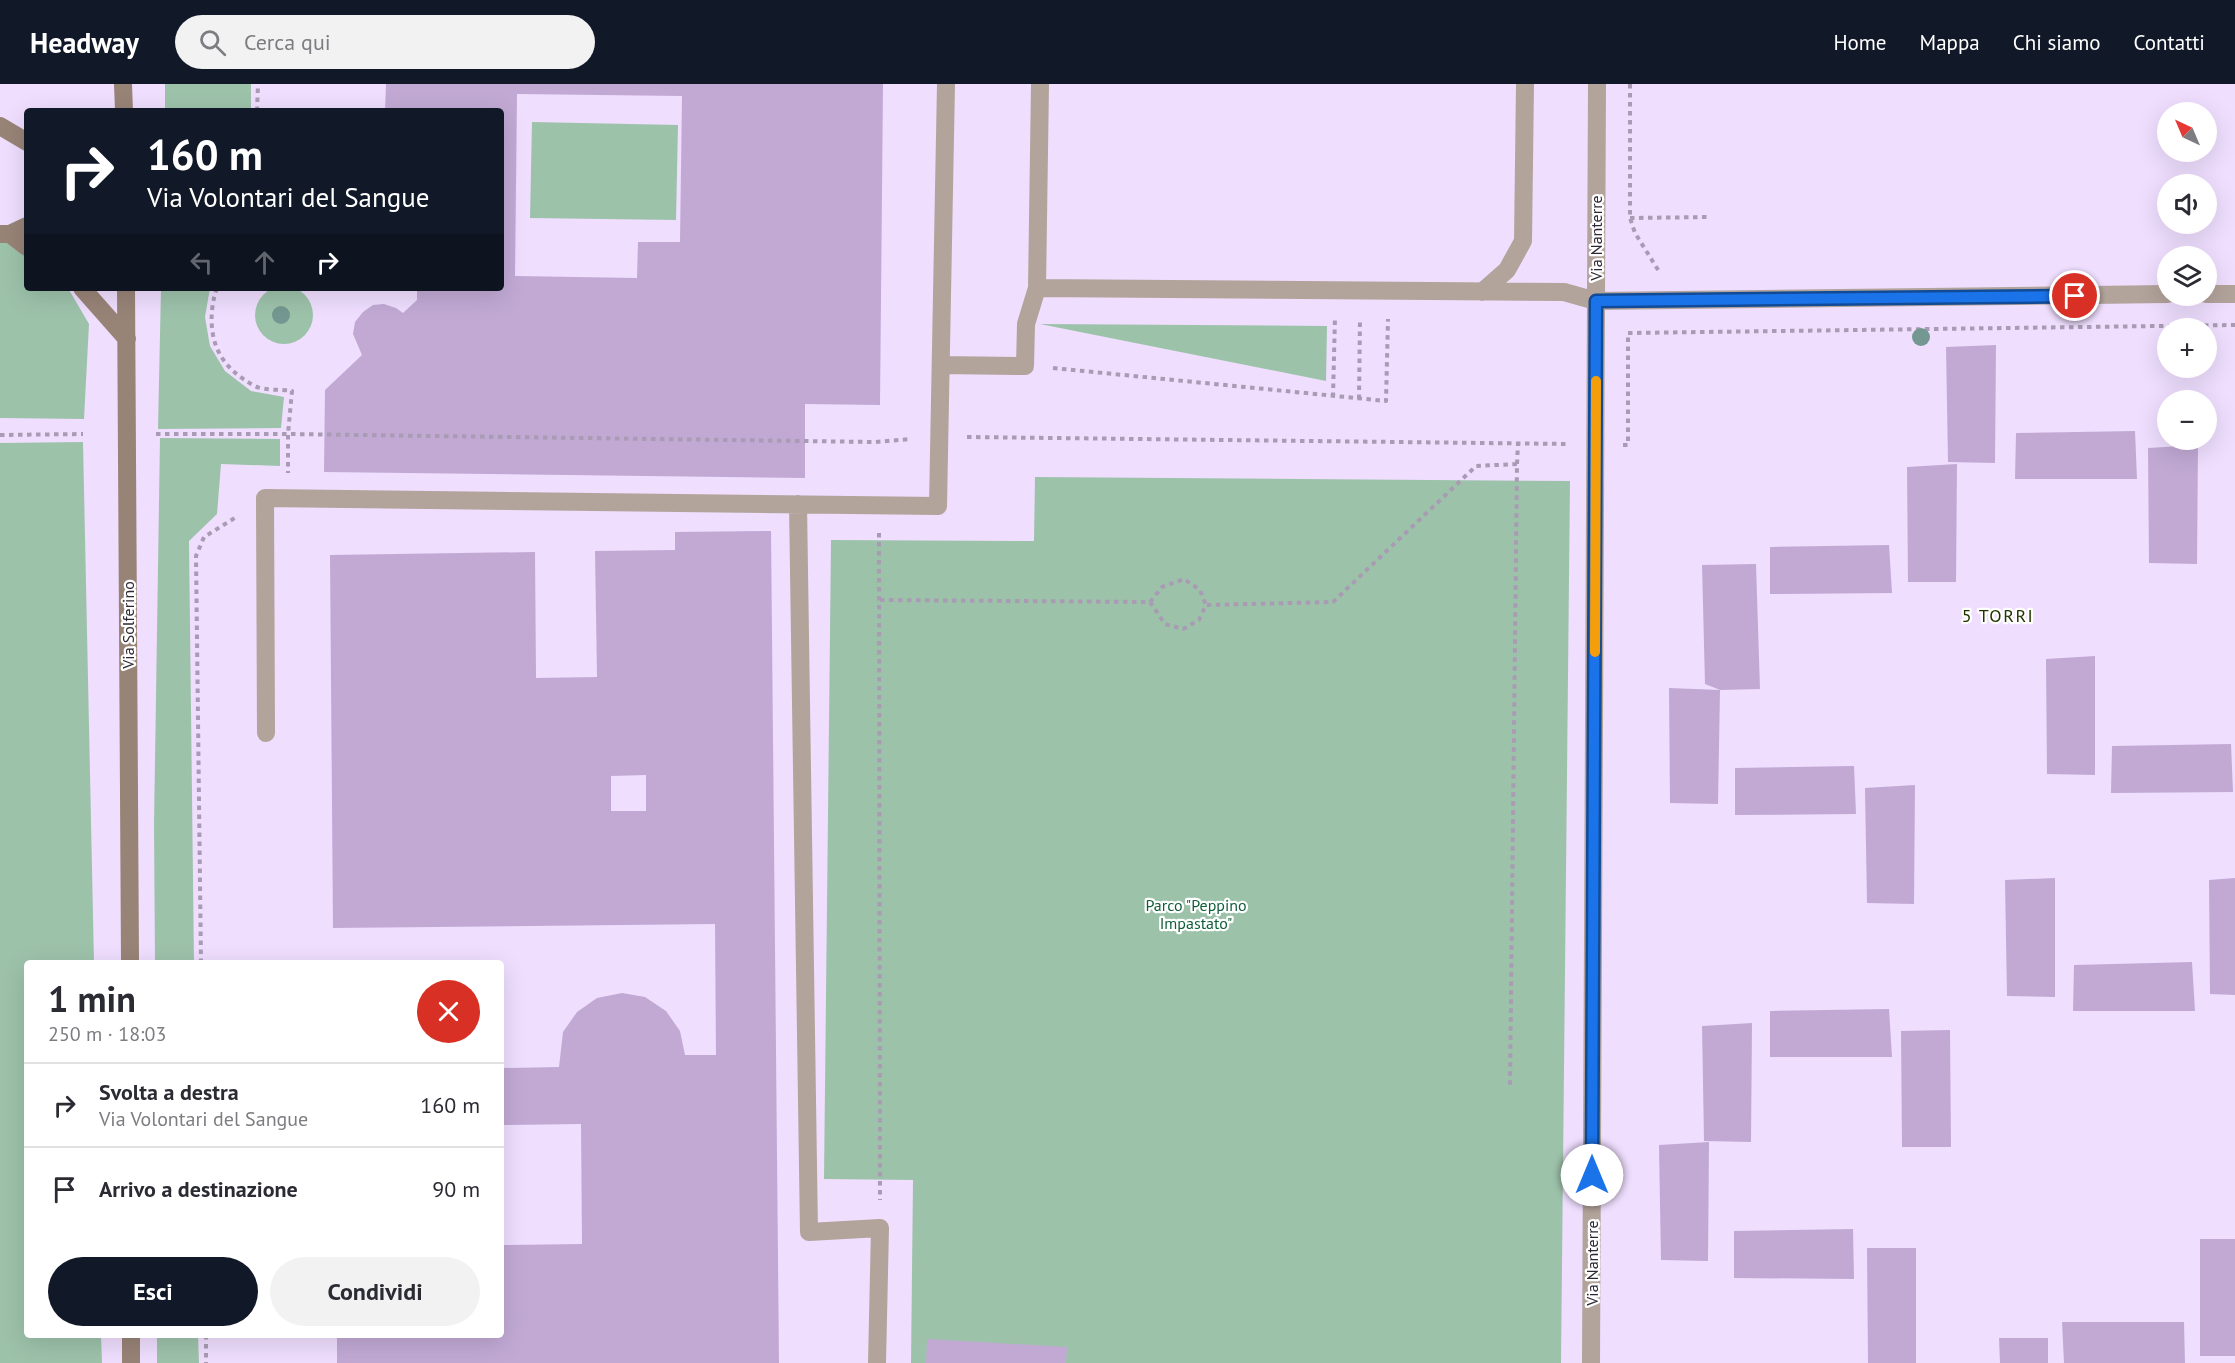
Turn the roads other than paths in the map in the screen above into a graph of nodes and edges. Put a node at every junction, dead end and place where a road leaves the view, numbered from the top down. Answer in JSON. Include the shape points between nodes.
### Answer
{"nodes":[{"id":1,"x":123,"y":84,"type":"edge"},
{"id":2,"x":946,"y":84,"type":"edge"},
{"id":3,"x":1040,"y":84,"type":"edge"},
{"id":4,"x":1525,"y":84,"type":"edge"},
{"id":5,"x":1597,"y":84,"type":"edge"},
{"id":6,"x":124,"y":108,"type":"edge"},
{"id":7,"x":0,"y":126,"type":"edge"},
{"id":8,"x":24,"y":140,"type":"edge"},
{"id":9,"x":24,"y":227,"type":"edge"},
{"id":10,"x":5,"y":234,"type":"edge"},
{"id":11,"x":24,"y":245,"type":"edge"},
{"id":12,"x":1037,"y":288,"type":"junction"},
{"id":13,"x":85,"y":291,"type":"edge"},
{"id":14,"x":126,"y":291,"type":"edge"},
{"id":15,"x":1482,"y":292,"type":"junction"},
{"id":16,"x":2157,"y":294,"type":"edge"},
{"id":17,"x":2217,"y":294,"type":"edge"},
{"id":18,"x":2235,"y":294,"type":"edge"},
{"id":19,"x":1596,"y":301,"type":"junction"},
{"id":20,"x":127,"y":339,"type":"junction"},
{"id":21,"x":941,"y":365,"type":"junction"},
{"id":22,"x":798,"y":504,"type":"junction"},
{"id":23,"x":266,"y":734,"type":"dead end"},
{"id":24,"x":130,"y":960,"type":"edge"},
{"id":25,"x":131,"y":1338,"type":"edge"},
{"id":26,"x":131,"y":1363,"type":"edge"},
{"id":27,"x":877,"y":1363,"type":"edge"},
{"id":28,"x":1591,"y":1363,"type":"edge"}],
"edges":[{"from":1,"to":6,"type":"main road"},
{"from":2,"to":21,"type":"street"},
{"from":3,"to":12,"type":"street"},
{"from":4,"to":15,"type":"street","via":[[1522,241],[1507,270]]},
{"from":5,"to":19,"type":"street","name":"Via Nanterre"},
{"from":7,"to":8,"type":"main road"},
{"from":9,"to":10,"type":"main road"},
{"from":10,"to":11,"type":"main road"},
{"from":12,"to":15,"type":"street"},
{"from":12,"to":21,"type":"street","via":[[1026,324],[1025,366]]},
{"from":13,"to":20,"type":"main road"},
{"from":14,"to":20,"type":"main road","name":"Via Solferino"},
{"from":15,"to":19,"type":"street","via":[[1564,292]]},
{"from":16,"to":19,"type":"street"},
{"from":17,"to":18,"type":"street"},
{"from":19,"to":28,"type":"street","name":"Via Nanterre"},
{"from":20,"to":24,"type":"main road","name":"Via Solferino"},
{"from":21,"to":22,"type":"street","via":[[938,506]]},
{"from":22,"to":23,"type":"street","via":[[265,498]]},
{"from":22,"to":27,"type":"street","via":[[809,1232],[880,1228]]},
{"from":25,"to":26,"type":"main road"}]}
